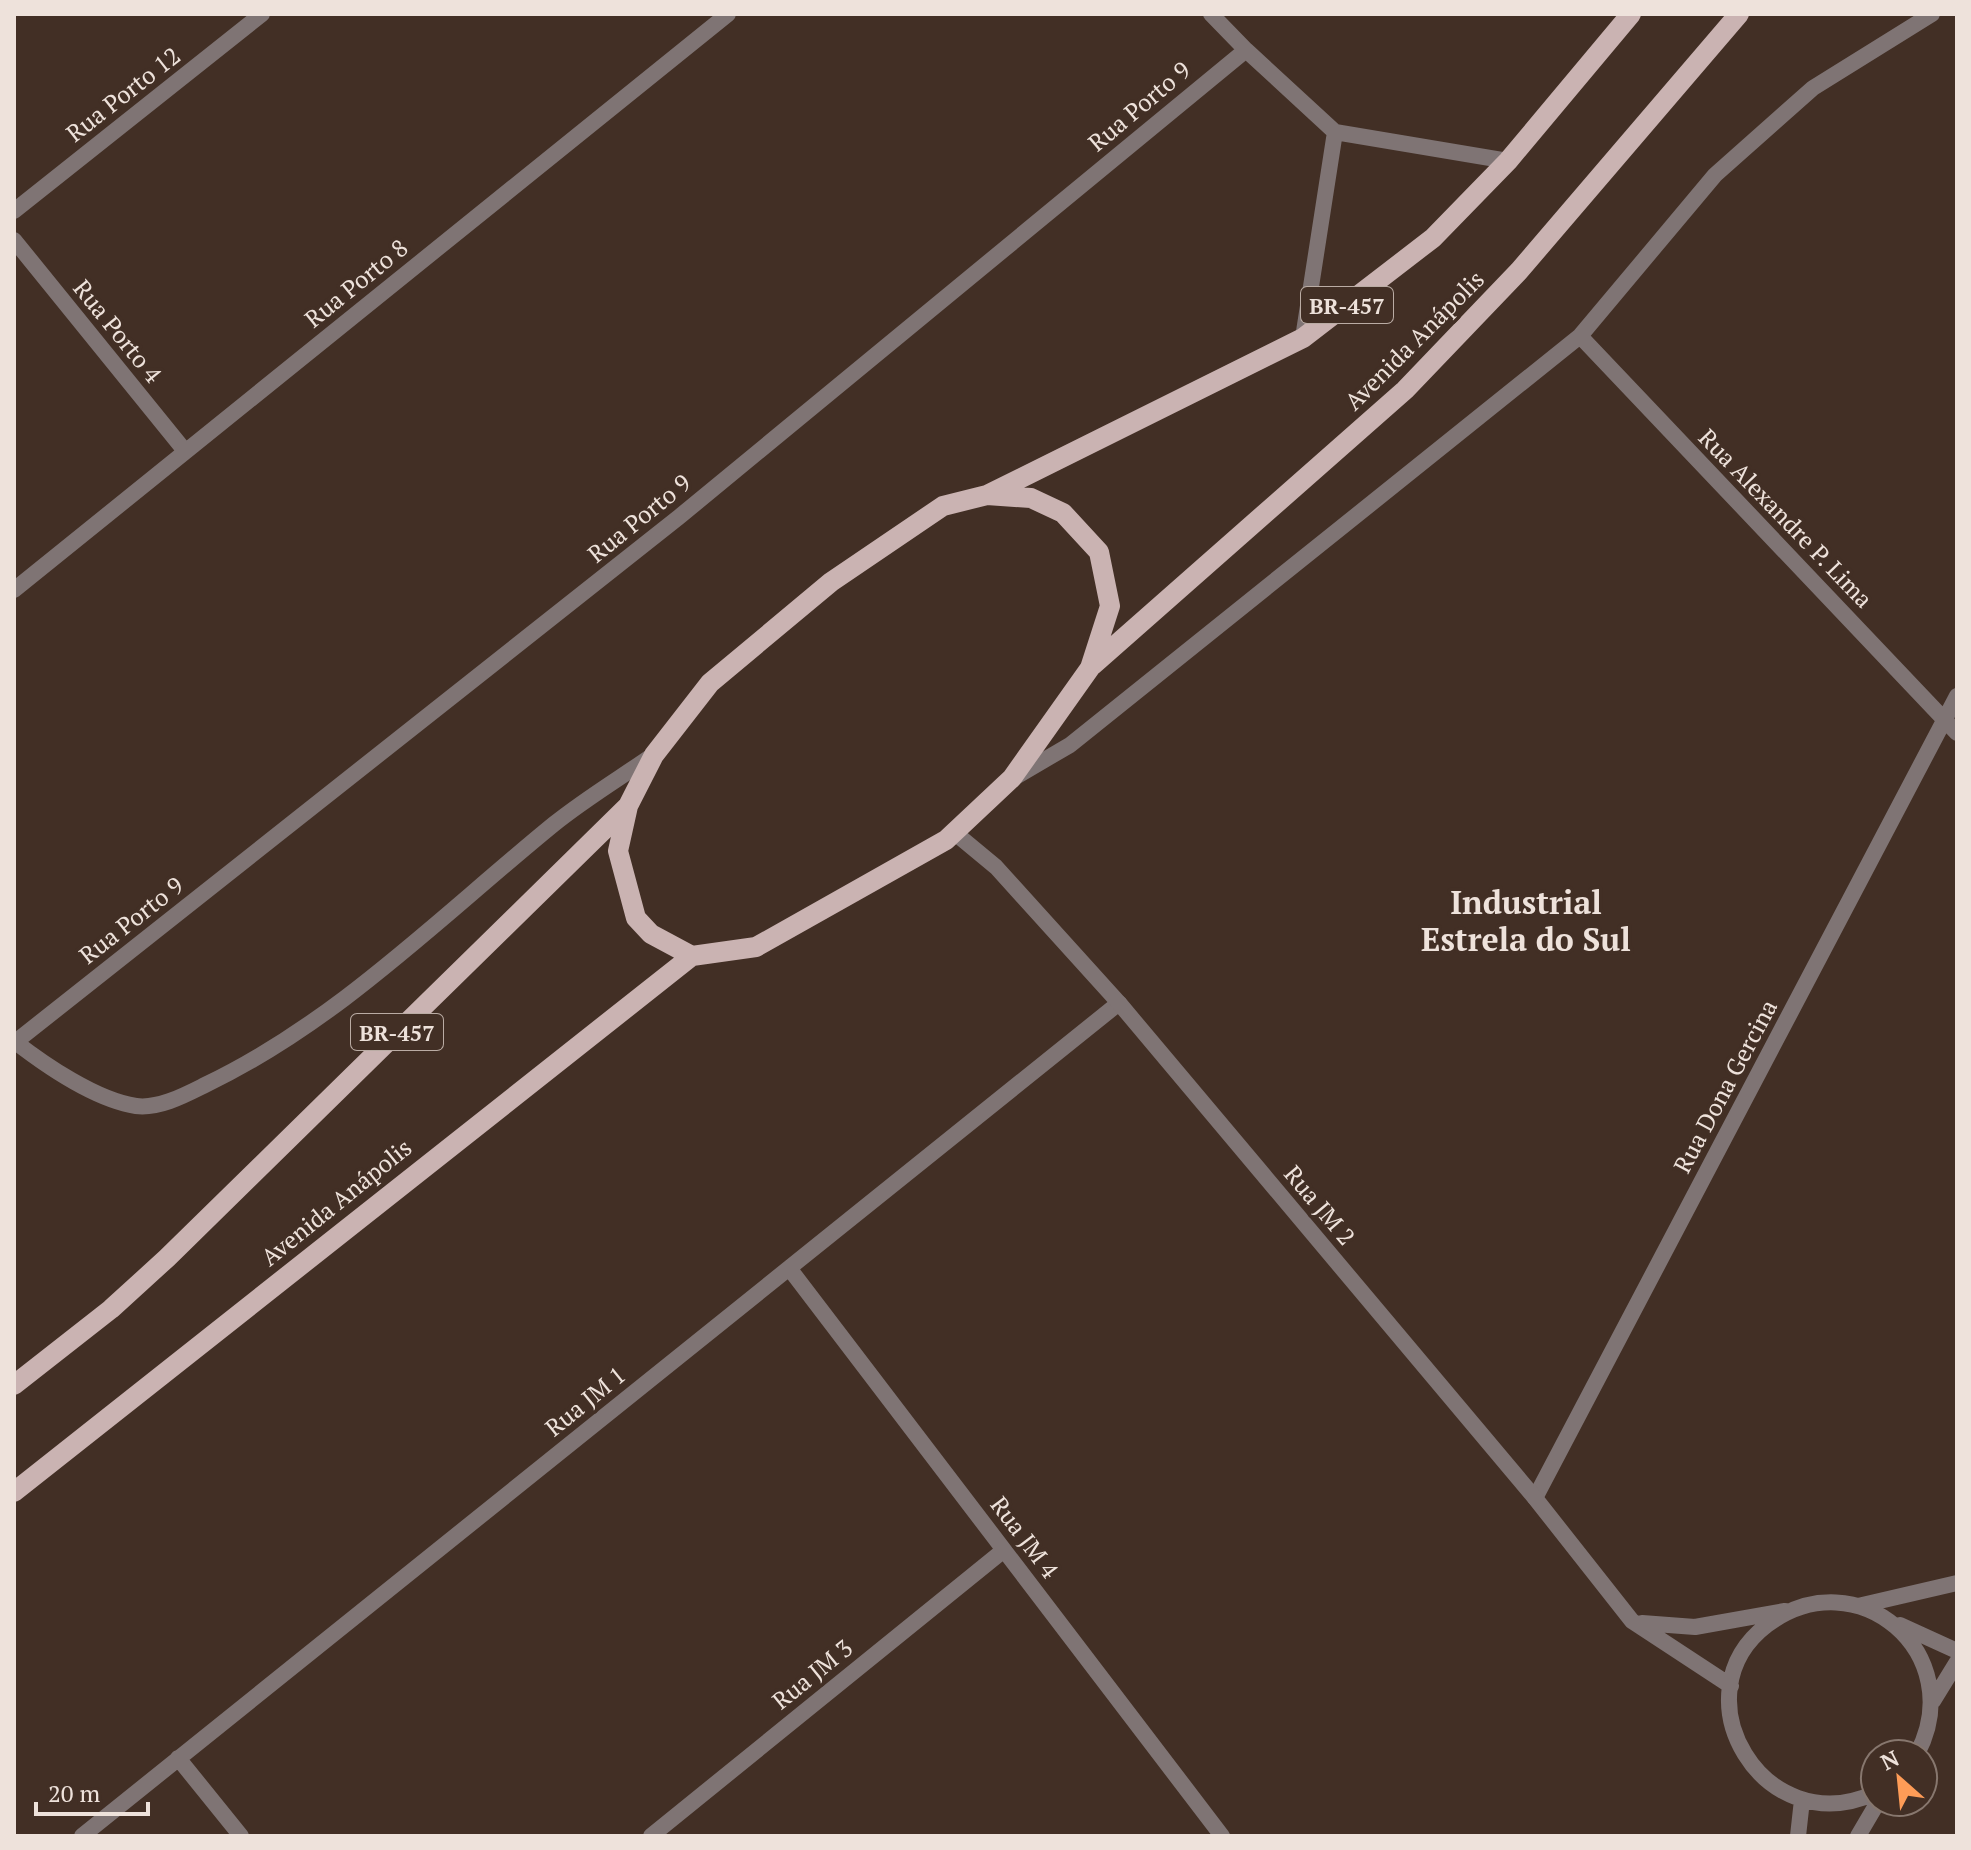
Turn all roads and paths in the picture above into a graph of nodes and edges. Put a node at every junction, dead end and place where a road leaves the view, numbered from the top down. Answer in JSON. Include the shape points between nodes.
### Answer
{"nodes":[{"id":1,"x":262,"y":14,"type":"edge"},
{"id":2,"x":728,"y":14,"type":"edge"},
{"id":3,"x":1211,"y":14,"type":"edge"},
{"id":4,"x":1631,"y":14,"type":"edge"},
{"id":5,"x":1739,"y":14,"type":"edge"},
{"id":6,"x":1932,"y":14,"type":"edge"},
{"id":7,"x":1246,"y":50,"type":"junction"},
{"id":8,"x":1335,"y":132,"type":"junction"},
{"id":9,"x":1508,"y":161,"type":"junction"},
{"id":10,"x":14,"y":211,"type":"edge"},
{"id":11,"x":14,"y":240,"type":"edge"},
{"id":12,"x":1580,"y":336,"type":"junction"},
{"id":13,"x":1303,"y":338,"type":"junction"},
{"id":14,"x":185,"y":451,"type":"junction"},
{"id":15,"x":987,"y":495,"type":"junction"},
{"id":16,"x":14,"y":590,"type":"edge"},
{"id":17,"x":1090,"y":668,"type":"junction"},
{"id":18,"x":1957,"y":696,"type":"edge"},
{"id":19,"x":1945,"y":720,"type":"junction"},
{"id":20,"x":1957,"y":733,"type":"edge"},
{"id":21,"x":654,"y":755,"type":"junction"},
{"id":22,"x":1012,"y":778,"type":"junction"},
{"id":23,"x":628,"y":806,"type":"junction"},
{"id":24,"x":955,"y":833,"type":"junction"},
{"id":25,"x":692,"y":956,"type":"junction"},
{"id":26,"x":1119,"y":1003,"type":"junction"},
{"id":27,"x":14,"y":1042,"type":"edge"},
{"id":28,"x":789,"y":1268,"type":"junction"},
{"id":29,"x":14,"y":1385,"type":"edge"},
{"id":30,"x":14,"y":1492,"type":"edge"},
{"id":31,"x":1535,"y":1498,"type":"junction"},
{"id":32,"x":1004,"y":1550,"type":"junction"},
{"id":33,"x":1957,"y":1583,"type":"edge"},
{"id":34,"x":1858,"y":1606,"type":"junction"},
{"id":35,"x":1796,"y":1609,"type":"junction"},
{"id":36,"x":1887,"y":1619,"type":"junction"},
{"id":37,"x":1632,"y":1621,"type":"junction"},
{"id":38,"x":1957,"y":1651,"type":"edge"},
{"id":39,"x":1957,"y":1662,"type":"edge"},
{"id":40,"x":1731,"y":1686,"type":"junction"},
{"id":41,"x":1933,"y":1701,"type":"junction"},
{"id":42,"x":1925,"y":1738,"type":"edge"},
{"id":43,"x":178,"y":1758,"type":"junction"},
{"id":44,"x":1802,"y":1800,"type":"junction"},
{"id":45,"x":1859,"y":1800,"type":"edge"},
{"id":46,"x":1869,"y":1818,"type":"edge"},
{"id":47,"x":82,"y":1836,"type":"edge"},
{"id":48,"x":241,"y":1836,"type":"edge"},
{"id":49,"x":651,"y":1836,"type":"edge"},
{"id":50,"x":1222,"y":1836,"type":"edge"},
{"id":51,"x":1798,"y":1836,"type":"edge"},
{"id":52,"x":1858,"y":1836,"type":"edge"}],
"edges":[{"from":1,"to":10,"type":"street","name":"Rua Porto 12"},
{"from":2,"to":14,"type":"street","name":"Rua Porto 8"},
{"from":3,"to":7,"type":"street"},
{"from":4,"to":9,"type":"main road","number":"BR-457"},
{"from":5,"to":17,"type":"main road","name":"Avenida Anápolis","via":[[1519,271],[1405,390]]},
{"from":6,"to":12,"type":"street","via":[[1813,88],[1715,175]]},
{"from":7,"to":8,"type":"street"},
{"from":7,"to":27,"type":"street","name":"Rua Porto 9","via":[[679,517]]},
{"from":8,"to":9,"type":"street"},
{"from":8,"to":13,"type":"street"},
{"from":9,"to":13,"type":"main road","number":"BR-457","via":[[1433,238]]},
{"from":11,"to":14,"type":"street","name":"Rua Porto 4"},
{"from":12,"to":19,"type":"street","name":"Rua Alexandre P. Lima"},
{"from":12,"to":22,"type":"street","via":[[1070,745]]},
{"from":13,"to":15,"type":"main road","number":"BR-457"},
{"from":14,"to":16,"type":"street","name":"Rua Porto 8"},
{"from":15,"to":17,"type":"main road","via":[[1049,504],[1099,552],[1110,606]]},
{"from":15,"to":21,"type":"main road","number":"BR-457","via":[[943,506],[831,582],[710,683]]},
{"from":17,"to":22,"type":"main road"},
{"from":18,"to":19,"type":"street","name":"Rua Dona Gercina"},
{"from":19,"to":20,"type":"street","name":"Rua Alexandre P. Lima"},
{"from":19,"to":31,"type":"street","name":"Rua Dona Gercina"},
{"from":21,"to":23,"type":"main road","number":"BR-457"},
{"from":21,"to":27,"type":"street","via":[[557,822],[342,1001],[248,1065],[175,1100],[137,1106],[108,1096],[69,1079]]},
{"from":22,"to":24,"type":"main road"},
{"from":23,"to":25,"type":"main road","via":[[618,851],[636,918],[651,934]]},
{"from":23,"to":29,"type":"main road","number":"BR-457","via":[[167,1258]]},
{"from":24,"to":25,"type":"main road","via":[[756,947]]},
{"from":24,"to":26,"type":"street","name":"Rua JM 2","via":[[996,867]]},
{"from":25,"to":30,"type":"main road","name":"Avenida Anápolis"},
{"from":26,"to":28,"type":"street","name":"Rua JM 1"},
{"from":26,"to":31,"type":"street","name":"Rua JM 2"},
{"from":28,"to":32,"type":"street","name":"Rua JM 4"},
{"from":28,"to":43,"type":"street","name":"Rua JM 1"},
{"from":31,"to":37,"type":"street","name":"Rua JM 2"},
{"from":32,"to":49,"type":"street","name":"Rua JM 3"},
{"from":32,"to":50,"type":"street","name":"Rua JM 4"},
{"from":33,"to":34,"type":"street"},
{"from":34,"to":35,"type":"street","via":[[1827,1602]]},
{"from":34,"to":36,"type":"street"},
{"from":35,"to":37,"type":"street","via":[[1695,1627]]},
{"from":35,"to":40,"type":"street","via":[[1765,1626],[1743,1653]]},
{"from":36,"to":38,"type":"street"},
{"from":36,"to":41,"type":"street","via":[[1911,1640],[1927,1669]]},
{"from":37,"to":40,"type":"street","name":"Rua JM 2"},
{"from":39,"to":41,"type":"street"},
{"from":40,"to":44,"type":"street","via":[[1730,1715],[1745,1756],[1775,1788]]},
{"from":41,"to":42,"type":"street"},
{"from":43,"to":47,"type":"street","name":"Rua JM 1"},
{"from":43,"to":48,"type":"street"},
{"from":44,"to":45,"type":"street","via":[[1831,1805]]},
{"from":44,"to":51,"type":"street"},
{"from":46,"to":52,"type":"street"}]}
